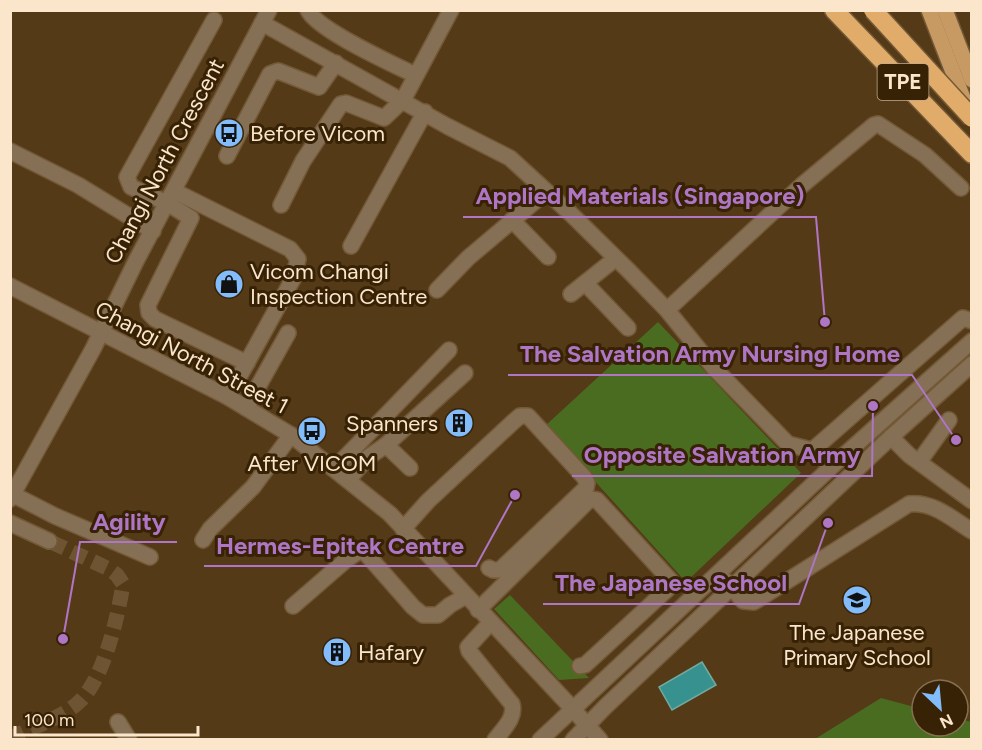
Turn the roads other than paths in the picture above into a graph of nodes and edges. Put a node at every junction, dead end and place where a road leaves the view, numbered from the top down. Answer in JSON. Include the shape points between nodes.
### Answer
{"nodes":[{"id":1,"x":308,"y":10,"type":"edge"},
{"id":2,"x":451,"y":10,"type":"edge"},
{"id":3,"x":834,"y":10,"type":"edge"},
{"id":4,"x":873,"y":10,"type":"edge"},
{"id":5,"x":929,"y":10,"type":"edge"},
{"id":6,"x":945,"y":10,"type":"edge"},
{"id":7,"x":266,"y":17,"type":"edge"},
{"id":8,"x":214,"y":20,"type":"dead end"},
{"id":9,"x":336,"y":63,"type":"junction"},
{"id":10,"x":415,"y":75,"type":"junction"},
{"id":11,"x":972,"y":80,"type":"edge"},
{"id":12,"x":403,"y":100,"type":"junction"},
{"id":13,"x":425,"y":112,"type":"junction"},
{"id":14,"x":972,"y":118,"type":"edge"},
{"id":15,"x":10,"y":151,"type":"edge"},
{"id":16,"x":972,"y":154,"type":"edge"},
{"id":17,"x":227,"y":156,"type":"dead end"},
{"id":18,"x":961,"y":188,"type":"dead end"},
{"id":19,"x":546,"y":192,"type":"junction"},
{"id":20,"x":171,"y":197,"type":"junction"},
{"id":21,"x":281,"y":205,"type":"dead end"},
{"id":22,"x":512,"y":220,"type":"junction"},
{"id":23,"x":153,"y":231,"type":"junction"},
{"id":24,"x":351,"y":246,"type":"dead end"},
{"id":25,"x":548,"y":257,"type":"dead end"},
{"id":26,"x":615,"y":259,"type":"junction"},
{"id":27,"x":585,"y":283,"type":"junction"},
{"id":28,"x":10,"y":286,"type":"edge"},
{"id":29,"x":437,"y":290,"type":"dead end"},
{"id":30,"x":571,"y":294,"type":"dead end"},
{"id":31,"x":667,"y":310,"type":"junction"},
{"id":32,"x":967,"y":319,"type":"edge"},
{"id":33,"x":628,"y":328,"type":"dead end"},
{"id":34,"x":288,"y":333,"type":"dead end"},
{"id":35,"x":101,"y":334,"type":"junction"},
{"id":36,"x":972,"y":341,"type":"edge"},
{"id":37,"x":449,"y":350,"type":"dead end"},
{"id":38,"x":247,"y":363,"type":"junction"},
{"id":39,"x":972,"y":364,"type":"edge"},
{"id":40,"x":465,"y":373,"type":"dead end"},
{"id":41,"x":228,"y":397,"type":"junction"},
{"id":42,"x":246,"y":408,"type":"junction"},
{"id":43,"x":949,"y":420,"type":"dead end"},
{"id":44,"x":291,"y":435,"type":"junction"},
{"id":45,"x":891,"y":437,"type":"junction"},
{"id":46,"x":386,"y":445,"type":"junction"},
{"id":47,"x":815,"y":451,"type":"junction"},
{"id":48,"x":919,"y":462,"type":"junction"},
{"id":49,"x":831,"y":467,"type":"junction"},
{"id":50,"x":411,"y":468,"type":"dead end"},
{"id":51,"x":334,"y":469,"type":"junction"},
{"id":52,"x":348,"y":480,"type":"junction"},
{"id":53,"x":11,"y":496,"type":"edge"},
{"id":54,"x":972,"y":501,"type":"edge"},
{"id":55,"x":10,"y":524,"type":"edge"},
{"id":56,"x":403,"y":529,"type":"junction"},
{"id":57,"x":972,"y":531,"type":"edge"},
{"id":58,"x":203,"y":540,"type":"dead end"},
{"id":59,"x":49,"y":541,"type":"tunnel mouth"},
{"id":60,"x":150,"y":557,"type":"dead end"},
{"id":61,"x":489,"y":568,"type":"dead end"},
{"id":62,"x":719,"y":572,"type":"junction"},
{"id":63,"x":731,"y":588,"type":"junction"},
{"id":64,"x":466,"y":596,"type":"junction"},
{"id":65,"x":293,"y":606,"type":"dead end"},
{"id":66,"x":478,"y":610,"type":"junction"},
{"id":67,"x":491,"y":622,"type":"junction"},
{"id":68,"x":580,"y":666,"type":"dead end"},
{"id":69,"x":572,"y":708,"type":"junction"},
{"id":70,"x":118,"y":723,"type":"dead end"},
{"id":71,"x":587,"y":725,"type":"junction"},
{"id":72,"x":129,"y":740,"type":"edge"},
{"id":73,"x":495,"y":740,"type":"edge"},
{"id":74,"x":540,"y":740,"type":"edge"},
{"id":75,"x":573,"y":740,"type":"edge"},
{"id":76,"x":600,"y":740,"type":"edge"}],
"edges":[{"from":1,"to":10,"type":"street","via":[[312,17],[347,40]]},
{"from":2,"to":10,"type":"street"},
{"from":3,"to":16,"type":"highway","number":"TPE"},
{"from":4,"to":14,"type":"highway","number":"TPE","bridge":true},
{"from":5,"to":14,"type":"main road"},
{"from":6,"to":11,"type":"main road"},
{"from":7,"to":9,"type":"street"},
{"from":7,"to":20,"type":"street","name":"Changi North Crescent"},
{"from":8,"to":20,"type":"street","via":[[127,177],[131,188]]},
{"from":9,"to":12,"type":"street"},
{"from":9,"to":17,"type":"street","via":[[319,87],[278,71],[270,74]]},
{"from":10,"to":12,"type":"street"},
{"from":12,"to":13,"type":"street"},
{"from":12,"to":21,"type":"street","via":[[384,118],[341,104],[303,161]]},
{"from":13,"to":19,"type":"street","via":[[510,158]]},
{"from":13,"to":24,"type":"street"},
{"from":15,"to":23,"type":"street","via":[[78,185]]},
{"from":18,"to":31,"type":"street","via":[[925,155],[874,125],[801,186]]},
{"from":19,"to":22,"type":"street"},
{"from":19,"to":26,"type":"street"},
{"from":20,"to":23,"type":"street","name":"Changi North Crescent"},
{"from":20,"to":38,"type":"street","via":[[191,219],[156,287],[148,305],[149,313]]},
{"from":20,"to":38,"type":"street","via":[[290,249],[298,260],[293,279]]},
{"from":22,"to":25,"type":"street"},
{"from":22,"to":29,"type":"street"},
{"from":23,"to":35,"type":"street","name":"Changi North Crescent"},
{"from":26,"to":27,"type":"street"},
{"from":26,"to":31,"type":"street"},
{"from":27,"to":30,"type":"street"},
{"from":27,"to":33,"type":"street"},
{"from":28,"to":35,"type":"street","name":"Changi North Street 1"},
{"from":31,"to":47,"type":"street","via":[[714,368],[788,444]]},
{"from":32,"to":47,"type":"street"},
{"from":34,"to":42,"type":"street"},
{"from":35,"to":41,"type":"street","name":"Changi North Street 1"},
{"from":35,"to":53,"type":"street","name":"Changi North Crescent"},
{"from":36,"to":49,"type":"street"},
{"from":37,"to":51,"type":"street"},
{"from":38,"to":41,"type":"street"},
{"from":39,"to":45,"type":"street"},
{"from":40,"to":46,"type":"street"},
{"from":41,"to":42,"type":"street","name":"Changi North Street 1"},
{"from":42,"to":44,"type":"street","name":"Changi North Street 1"},
{"from":43,"to":48,"type":"street"},
{"from":44,"to":51,"type":"street","name":"Changi North Street 1"},
{"from":44,"to":58,"type":"street","via":[[253,487]]},
{"from":45,"to":48,"type":"street"},
{"from":45,"to":63,"type":"street"},
{"from":46,"to":50,"type":"street"},
{"from":46,"to":52,"type":"street","via":[[367,458]]},
{"from":47,"to":49,"type":"street"},
{"from":48,"to":54,"type":"street"},
{"from":49,"to":62,"type":"street"},
{"from":51,"to":52,"type":"street","name":"Changi North Street 1"},
{"from":52,"to":56,"type":"street","name":"Changi North Street 1"},
{"from":53,"to":60,"type":"street"},
{"from":55,"to":59,"type":"street"},
{"from":56,"to":61,"type":"street","via":[[513,422],[528,416],[584,477],[586,488],[500,570]]},
{"from":56,"to":64,"type":"street","name":"Changi North Street 1"},
{"from":57,"to":63,"type":"street","via":[[932,505],[909,504],[754,602],[744,601]]},
{"from":62,"to":63,"type":"street"},
{"from":62,"to":69,"type":"street"},
{"from":63,"to":71,"type":"street"},
{"from":64,"to":65,"type":"street","via":[[438,615],[423,615],[362,549]]},
{"from":64,"to":66,"type":"street","name":"Changi North Street 1"},
{"from":66,"to":67,"type":"street","name":"Changi North Street 1"},
{"from":66,"to":68,"type":"street","via":[[590,499],[597,500],[672,585]]},
{"from":67,"to":69,"type":"street","name":"Changi North Street 1"},
{"from":67,"to":73,"type":"street","via":[[468,647],[512,704],[511,718]]},
{"from":69,"to":71,"type":"street","name":"Changi North Street 1"},
{"from":69,"to":74,"type":"street"},
{"from":70,"to":72,"type":"street"},
{"from":71,"to":75,"type":"street"},
{"from":71,"to":76,"type":"street","name":"Changi North Street 1"}]}
